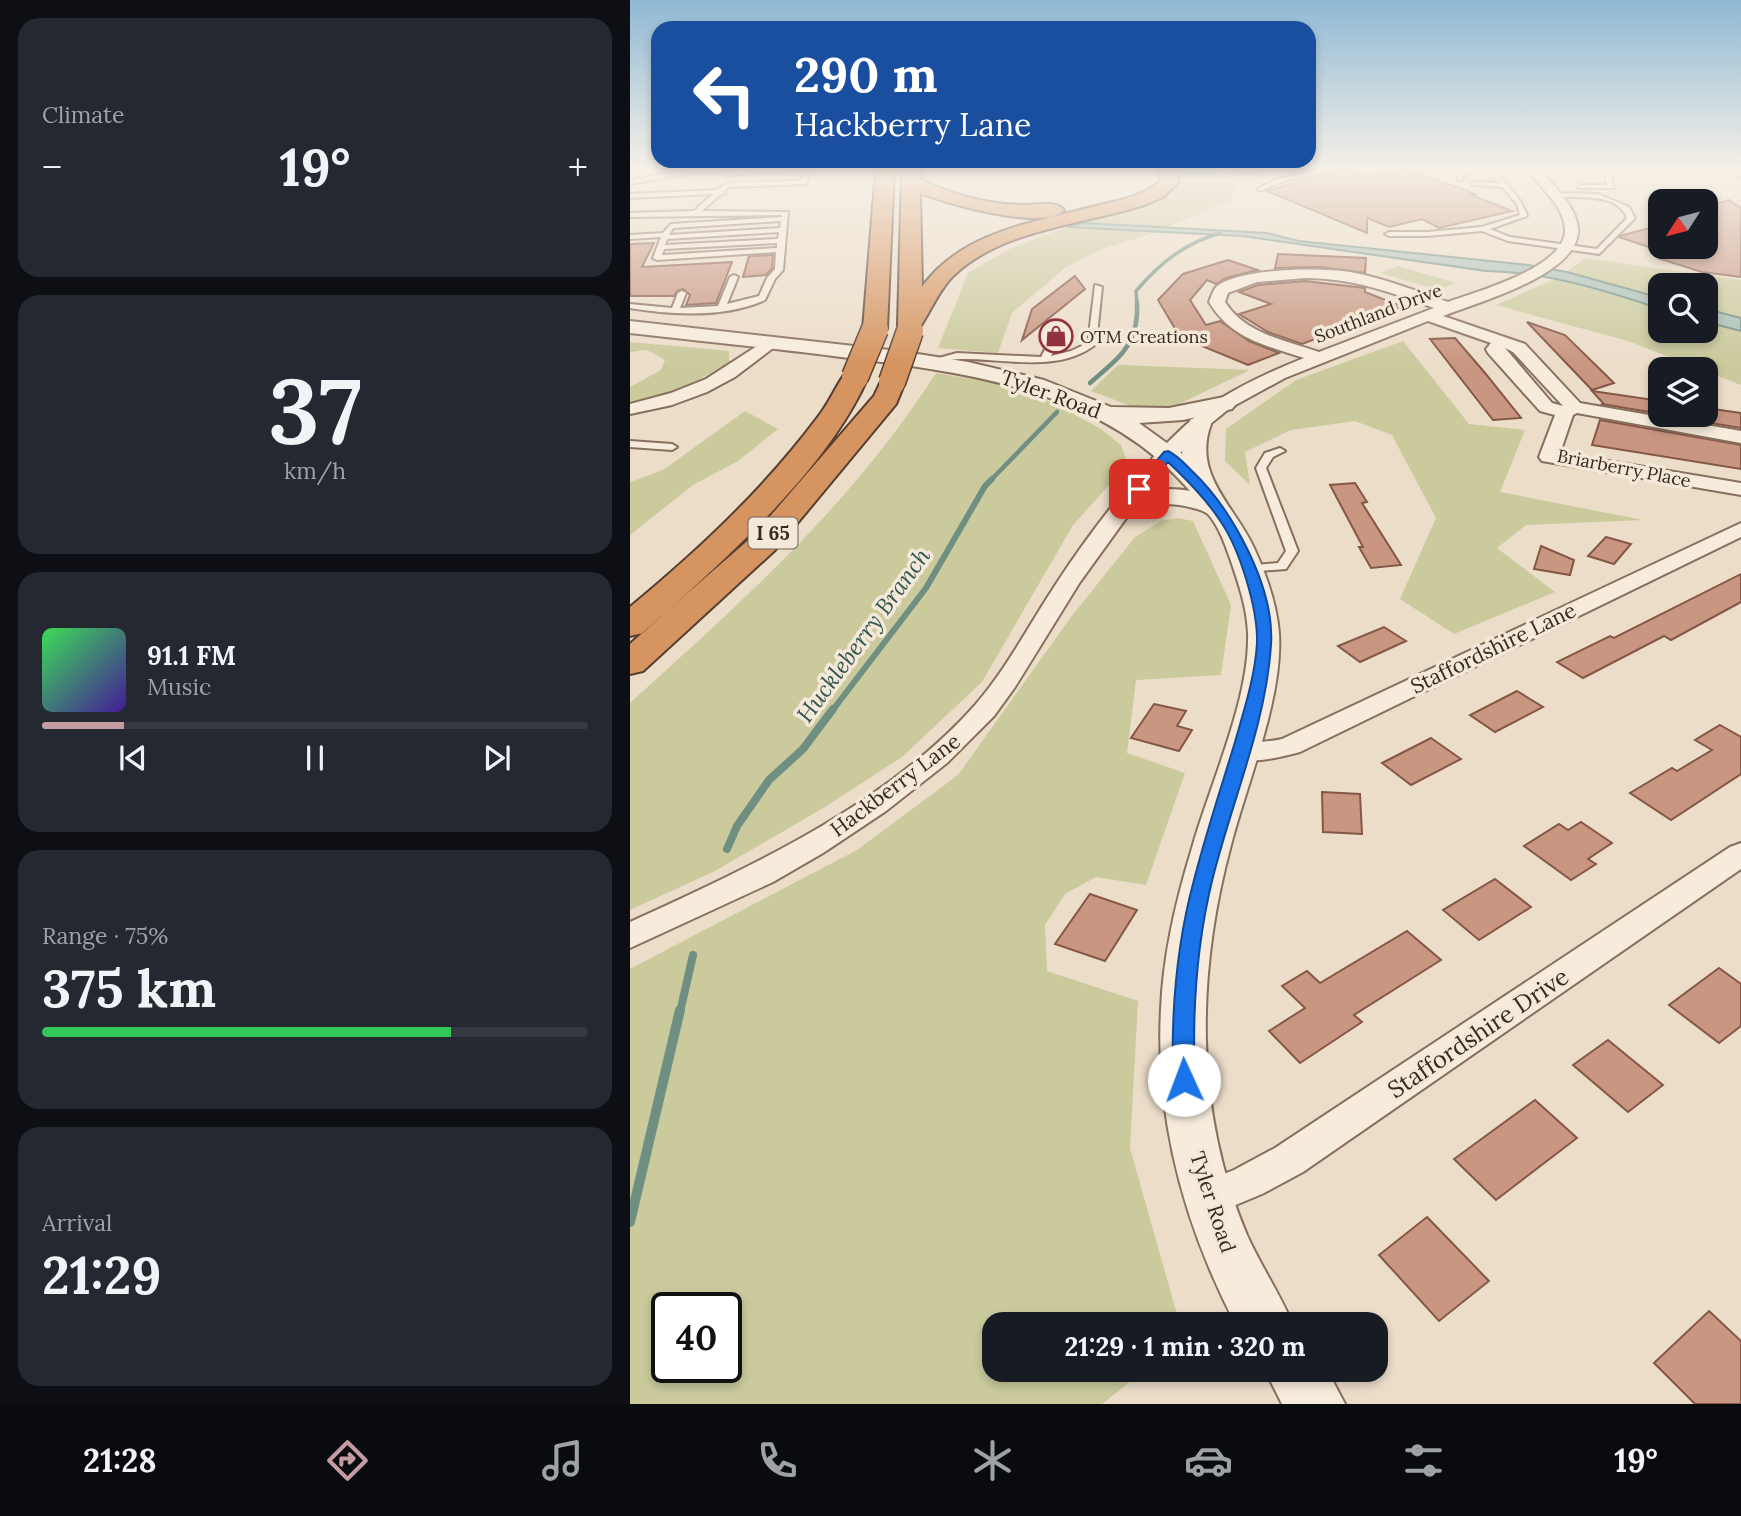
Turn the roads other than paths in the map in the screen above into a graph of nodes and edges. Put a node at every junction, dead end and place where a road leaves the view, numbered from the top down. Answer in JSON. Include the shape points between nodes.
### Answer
{"nodes":[{"id":1,"x":657,"y":236,"type":"edge"},
{"id":2,"x":665,"y":236,"type":"junction"},
{"id":3,"x":674,"y":236,"type":"edge"},
{"id":4,"x":782,"y":236,"type":"edge"},
{"id":5,"x":881,"y":236,"type":"edge"},
{"id":6,"x":911,"y":236,"type":"edge"},
{"id":7,"x":1013,"y":236,"type":"edge"},
{"id":8,"x":1499,"y":236,"type":"edge"},
{"id":9,"x":1572,"y":236,"type":"edge"},
{"id":10,"x":1615,"y":236,"type":"edge"},
{"id":11,"x":780,"y":246,"type":"junction"},
{"id":12,"x":1566,"y":249,"type":"junction"},
{"id":13,"x":734,"y":277,"type":"dead end"},
{"id":14,"x":1098,"y":286,"type":"dead end"},
{"id":15,"x":682,"y":293,"type":"dead end"},
{"id":16,"x":630,"y":306,"type":"edge"},
{"id":17,"x":722,"y":308,"type":"junction"},
{"id":18,"x":1449,"y":308,"type":"junction"},
{"id":19,"x":675,"y":310,"type":"junction"},
{"id":20,"x":1428,"y":316,"type":"junction"},
{"id":21,"x":630,"y":327,"type":"edge"},
{"id":22,"x":910,"y":328,"type":"junction"},
{"id":23,"x":1503,"y":341,"type":"joint"},
{"id":24,"x":771,"y":342,"type":"junction"},
{"id":25,"x":1052,"y":344,"type":"dead end"},
{"id":26,"x":1319,"y":358,"type":"junction"},
{"id":27,"x":1044,"y":360,"type":"junction"},
{"id":28,"x":933,"y":361,"type":"junction"},
{"id":29,"x":1224,"y":404,"type":"junction"},
{"id":30,"x":630,"y":409,"type":"edge"},
{"id":31,"x":1569,"y":410,"type":"junction"},
{"id":32,"x":1104,"y":413,"type":"junction"},
{"id":33,"x":1199,"y":424,"type":"junction"},
{"id":34,"x":1741,"y":437,"type":"edge"},
{"id":35,"x":630,"y":444,"type":"edge"},
{"id":36,"x":672,"y":447,"type":"dead end"},
{"id":37,"x":1280,"y":451,"type":"dead end"},
{"id":38,"x":1168,"y":455,"type":"junction"},
{"id":39,"x":1741,"y":489,"type":"edge"},
{"id":40,"x":1210,"y":498,"type":"junction"},
{"id":41,"x":1125,"y":506,"type":"junction"},
{"id":42,"x":1741,"y":529,"type":"edge"},
{"id":43,"x":1249,"y":569,"type":"junction"},
{"id":44,"x":630,"y":625,"type":"edge"},
{"id":45,"x":630,"y":663,"type":"edge"},
{"id":46,"x":1241,"y":752,"type":"junction"},
{"id":47,"x":1741,"y":854,"type":"edge"},
{"id":48,"x":630,"y":936,"type":"edge"},
{"id":49,"x":1207,"y":1199,"type":"junction"},
{"id":50,"x":1259,"y":1312,"type":"edge"},
{"id":51,"x":1301,"y":1382,"type":"edge"},
{"id":52,"x":1316,"y":1404,"type":"edge"}],
"edges":[{"from":1,"to":2,"type":"lane"},
{"from":2,"to":3,"type":"lane"},
{"from":2,"to":11,"type":"lane","via":[[657,258]]},
{"from":4,"to":11,"type":"lane"},
{"from":5,"to":44,"type":"highway","number":"I 65","bridge":true,"via":[[876,329],[845,401],[786,479],[719,550]]},
{"from":6,"to":22,"type":"highway","number":"I 65"},
{"from":7,"to":22,"type":"highway","via":[[952,266],[934,285]]},
{"from":8,"to":12,"type":"lane"},
{"from":9,"to":12,"type":"street"},
{"from":10,"to":12,"type":"lane","via":[[1599,252]]},
{"from":11,"to":17,"type":"lane","via":[[779,270],[762,298]]},
{"from":12,"to":18,"type":"street","name":"Southland Drive","via":[[1545,268]]},
{"from":13,"to":17,"type":"lane"},
{"from":14,"to":27,"type":"lane","via":[[1092,344]]},
{"from":15,"to":19,"type":"lane"},
{"from":16,"to":19,"type":"lane"},
{"from":17,"to":19,"type":"lane"},
{"from":18,"to":20,"type":"street","name":"Southland Drive"},
{"from":18,"to":26,"type":"street","via":[[1364,279],[1332,274],[1256,277],[1233,284],[1221,294],[1221,310],[1236,324]]},
{"from":20,"to":23,"type":"street"},
{"from":20,"to":26,"type":"street","name":"Southland Drive"},
{"from":21,"to":24,"type":"street","name":"Tyler Road"},
{"from":22,"to":45,"type":"highway","number":"I 65","bridge":true,"via":[[887,398],[764,542]]},
{"from":23,"to":31,"type":"street","via":[[1519,348]]},
{"from":24,"to":28,"type":"street","name":"Tyler Road"},
{"from":24,"to":30,"type":"street","via":[[708,384]]},
{"from":25,"to":27,"type":"lane"},
{"from":26,"to":29,"type":"street","name":"Southland Drive","via":[[1259,383]]},
{"from":27,"to":28,"type":"lane","via":[[957,356]]},
{"from":28,"to":32,"type":"street","name":"Tyler Road","via":[[1040,386]]},
{"from":29,"to":32,"type":"street","via":[[1181,414]]},
{"from":29,"to":33,"type":"street","name":"Southland Drive"},
{"from":31,"to":34,"type":"street"},
{"from":31,"to":39,"type":"street","name":"Briarberry Place","via":[[1549,457]]},
{"from":32,"to":38,"type":"street","name":"Tyler Road"},
{"from":33,"to":38,"type":"street","name":"Southland Drive"},
{"from":33,"to":40,"type":"street","via":[[1193,452]]},
{"from":35,"to":36,"type":"lane"},
{"from":37,"to":43,"type":"lane","via":[[1269,456],[1261,468],[1291,556],[1282,566]]},
{"from":38,"to":40,"type":"street","name":"Tyler Road"},
{"from":38,"to":41,"type":"street","name":"Hackberry Lane"},
{"from":40,"to":41,"type":"street","via":[[1163,495]]},
{"from":40,"to":43,"type":"street","name":"Tyler Road","via":[[1229,523]]},
{"from":41,"to":48,"type":"street","name":"Hackberry Lane","via":[[1070,580],[999,691],[937,757],[812,846]]},
{"from":42,"to":46,"type":"street","name":"Staffordshire Lane","via":[[1290,746]]},
{"from":43,"to":46,"type":"street","name":"Tyler Road","via":[[1264,642]]},
{"from":46,"to":49,"type":"street","name":"Tyler Road","via":[[1203,881],[1187,960],[1184,1080]]},
{"from":47,"to":49,"type":"street","name":"Staffordshire Drive","via":[[1299,1153]]},
{"from":49,"to":50,"type":"street","name":"Tyler Road","via":[[1223,1242]]},
{"from":51,"to":52,"type":"street"}]}
